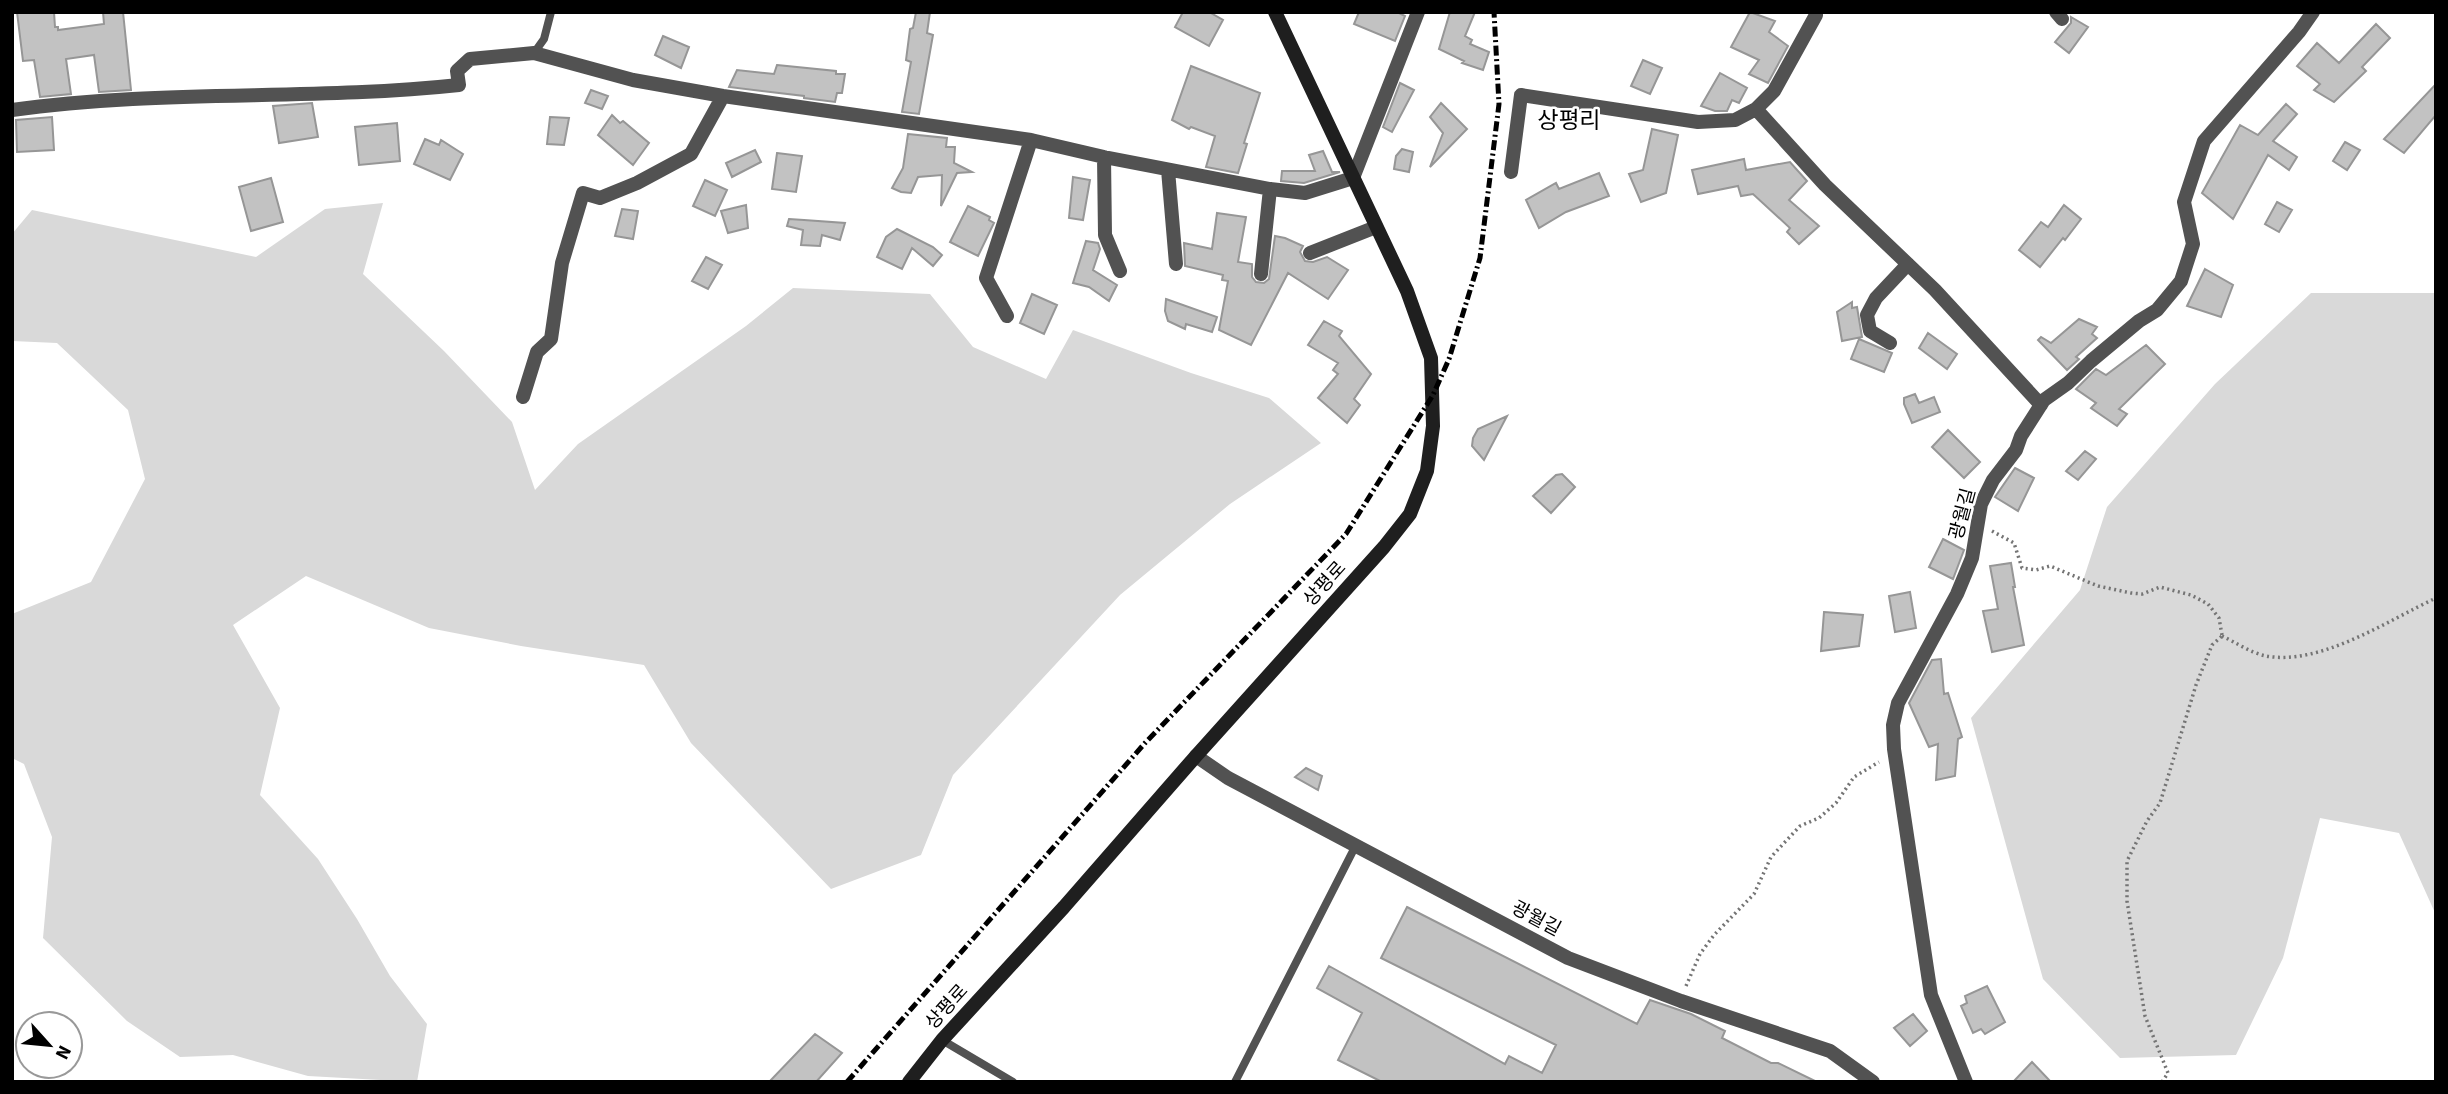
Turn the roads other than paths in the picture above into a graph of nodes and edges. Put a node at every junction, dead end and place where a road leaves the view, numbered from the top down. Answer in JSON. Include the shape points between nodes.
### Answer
{"nodes":[{"id":1,"x":551,"y":12,"type":"edge"},
{"id":2,"x":1275,"y":12,"type":"edge"},
{"id":3,"x":1418,"y":12,"type":"edge"},
{"id":4,"x":2314,"y":12,"type":"edge"},
{"id":5,"x":1818,"y":13,"type":"edge"},
{"id":6,"x":534,"y":53,"type":"junction"},
{"id":7,"x":723,"y":96,"type":"junction"},
{"id":8,"x":1756,"y":109,"type":"junction"},
{"id":9,"x":12,"y":110,"type":"edge"},
{"id":10,"x":1031,"y":140,"type":"junction"},
{"id":11,"x":1104,"y":157,"type":"junction"},
{"id":12,"x":1168,"y":170,"type":"junction"},
{"id":13,"x":1511,"y":172,"type":"dead end"},
{"id":14,"x":1353,"y":178,"type":"junction"},
{"id":15,"x":1270,"y":189,"type":"junction"},
{"id":16,"x":1376,"y":227,"type":"junction"},
{"id":17,"x":1310,"y":253,"type":"dead end"},
{"id":18,"x":1177,"y":264,"type":"dead end"},
{"id":19,"x":1908,"y":264,"type":"junction"},
{"id":20,"x":1120,"y":271,"type":"dead end"},
{"id":21,"x":1261,"y":274,"type":"dead end"},
{"id":22,"x":1007,"y":316,"type":"dead end"},
{"id":23,"x":1890,"y":343,"type":"dead end"},
{"id":24,"x":523,"y":397,"type":"dead end"},
{"id":25,"x":2041,"y":405,"type":"junction"},
{"id":26,"x":1196,"y":756,"type":"junction"},
{"id":27,"x":1355,"y":846,"type":"junction"},
{"id":28,"x":942,"y":1040,"type":"junction"},
{"id":29,"x":1863,"y":1079,"type":"edge"},
{"id":30,"x":909,"y":1082,"type":"edge"},
{"id":31,"x":1013,"y":1082,"type":"edge"},
{"id":32,"x":1235,"y":1082,"type":"edge"},
{"id":33,"x":1966,"y":1082,"type":"edge"}],
"edges":[{"from":1,"to":6,"type":"lane","via":[[544,39]]},
{"from":2,"to":14,"type":"main road","name":"상평로"},
{"from":3,"to":14,"type":"street"},
{"from":4,"to":25,"type":"street","name":"광월길","via":[[2204,141],[2184,202],[2193,244],[2181,281],[2157,310]]},
{"from":5,"to":8,"type":"street","via":[[1774,90]]},
{"from":6,"to":7,"type":"street","via":[[633,80]]},
{"from":6,"to":9,"type":"street","via":[[470,59],[457,71],[459,85],[394,92],[66,103]]},
{"from":7,"to":10,"type":"street"},
{"from":7,"to":24,"type":"street","via":[[691,154],[600,198],[583,192],[562,263],[551,339],[537,352]]},
{"from":8,"to":13,"type":"street","via":[[1735,120],[1698,122],[1521,95]]},
{"from":8,"to":19,"type":"street","via":[[1825,185]]},
{"from":10,"to":11,"type":"street"},
{"from":10,"to":22,"type":"street","via":[[986,278]]},
{"from":11,"to":12,"type":"street"},
{"from":11,"to":20,"type":"street","via":[[1105,234]]},
{"from":12,"to":15,"type":"street"},
{"from":12,"to":18,"type":"street"},
{"from":14,"to":15,"type":"street","via":[[1305,192]]},
{"from":14,"to":16,"type":"main road","name":"상평로"},
{"from":15,"to":21,"type":"street"},
{"from":16,"to":17,"type":"street"},
{"from":16,"to":26,"type":"main road","name":"상평로","via":[[1407,291],[1431,358],[1433,426],[1427,471],[1410,514],[1384,547]]},
{"from":19,"to":23,"type":"street","via":[[1867,315],[1870,331]]},
{"from":19,"to":25,"type":"street"},
{"from":25,"to":33,"type":"street","name":"광월길","via":[[1993,480],[1982,504],[1972,558],[1898,703],[1893,725],[1931,995]]},
{"from":26,"to":27,"type":"street","name":"광월길"},
{"from":26,"to":28,"type":"main road","name":"상평로"},
{"from":27,"to":29,"type":"street","name":"광월길","via":[[1568,958],[1681,1002],[1830,1051]]},
{"from":27,"to":32,"type":"lane"},
{"from":28,"to":30,"type":"main road","name":"상평로"},
{"from":28,"to":31,"type":"lane"}]}
